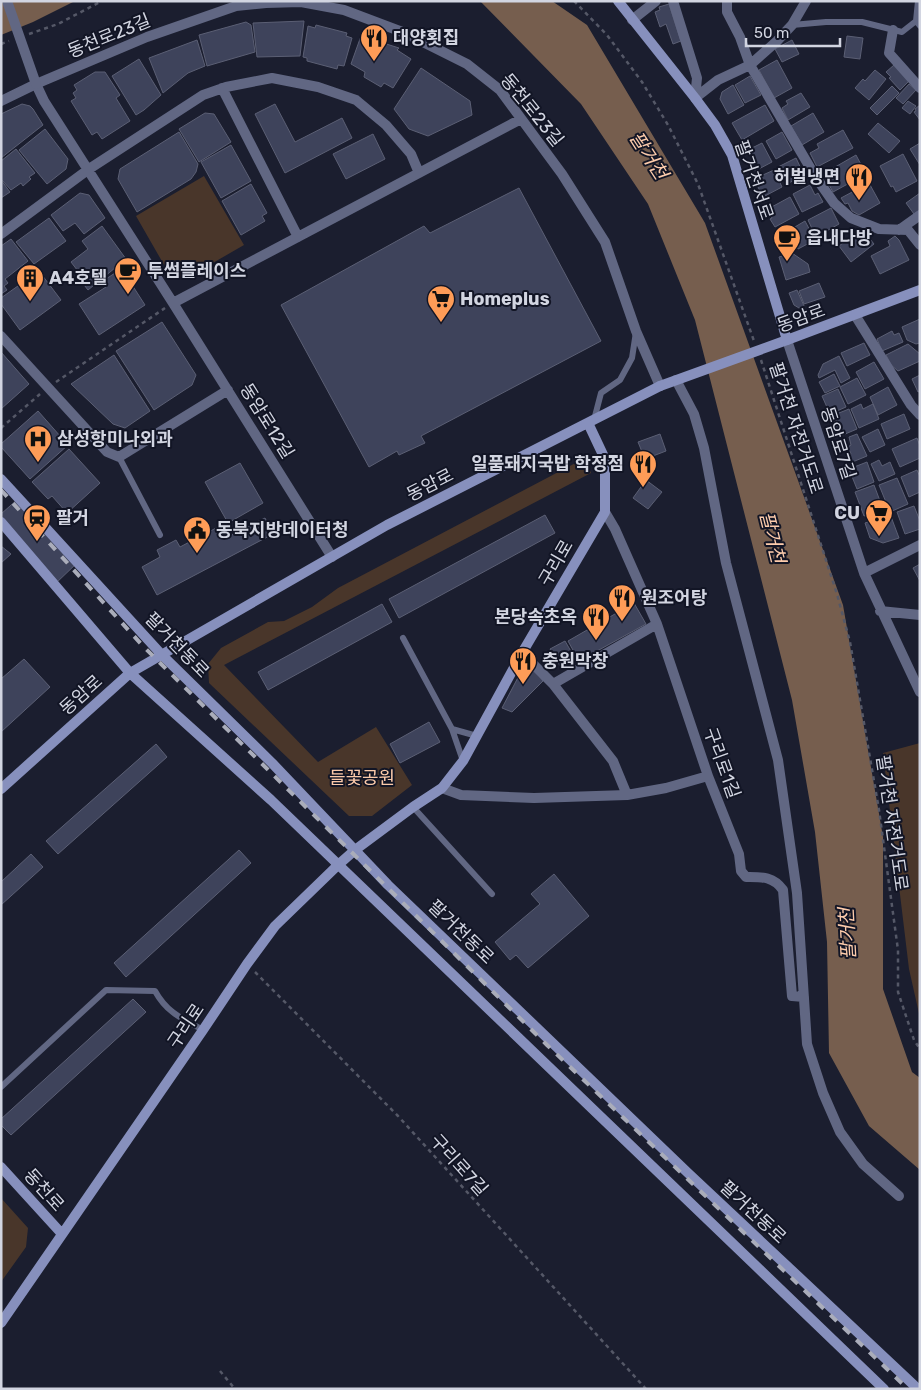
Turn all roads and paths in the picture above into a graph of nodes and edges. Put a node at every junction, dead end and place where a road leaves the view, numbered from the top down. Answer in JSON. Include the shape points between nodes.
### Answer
{"nodes":[{"id":1,"x":7,"y":1,"type":"edge"},
{"id":2,"x":102,"y":1,"type":"edge"},
{"id":3,"x":574,"y":1,"type":"edge"},
{"id":4,"x":618,"y":1,"type":"edge"},
{"id":5,"x":656,"y":1,"type":"edge"},
{"id":6,"x":673,"y":1,"type":"edge"},
{"id":7,"x":727,"y":1,"type":"edge"},
{"id":8,"x":806,"y":1,"type":"edge"},
{"id":9,"x":918,"y":1,"type":"edge"},
{"id":10,"x":632,"y":20,"type":"junction"},
{"id":11,"x":918,"y":24,"type":"edge"},
{"id":12,"x":792,"y":25,"type":"junction"},
{"id":13,"x":893,"y":30,"type":"junction"},
{"id":14,"x":30,"y":34,"type":"dead end"},
{"id":15,"x":11,"y":41,"type":"dead end"},
{"id":16,"x":1,"y":44,"type":"edge"},
{"id":17,"x":750,"y":66,"type":"junction"},
{"id":18,"x":36,"y":84,"type":"junction"},
{"id":19,"x":222,"y":88,"type":"junction"},
{"id":20,"x":920,"y":88,"type":"edge"},
{"id":21,"x":695,"y":98,"type":"junction"},
{"id":22,"x":1,"y":101,"type":"edge"},
{"id":23,"x":522,"y":119,"type":"junction"},
{"id":24,"x":89,"y":169,"type":"junction"},
{"id":25,"x":419,"y":173,"type":"junction"},
{"id":26,"x":920,"y":215,"type":"edge"},
{"id":27,"x":899,"y":230,"type":"junction"},
{"id":28,"x":1,"y":234,"type":"edge"},
{"id":29,"x":298,"y":236,"type":"junction"},
{"id":30,"x":920,"y":244,"type":"edge"},
{"id":31,"x":920,"y":290,"type":"edge"},
{"id":32,"x":173,"y":303,"type":"junction"},
{"id":33,"x":856,"y":315,"type":"junction"},
{"id":34,"x":636,"y":331,"type":"junction"},
{"id":35,"x":1,"y":336,"type":"edge"},
{"id":36,"x":787,"y":340,"type":"junction"},
{"id":37,"x":755,"y":343,"type":"dead end"},
{"id":38,"x":758,"y":353,"type":"dead end"},
{"id":39,"x":676,"y":380,"type":"junction"},
{"id":40,"x":660,"y":386,"type":"junction"},
{"id":41,"x":48,"y":387,"type":"junction"},
{"id":42,"x":228,"y":390,"type":"junction"},
{"id":43,"x":920,"y":415,"type":"edge"},
{"id":44,"x":591,"y":421,"type":"junction"},
{"id":45,"x":1,"y":428,"type":"edge"},
{"id":46,"x":120,"y":457,"type":"junction"},
{"id":47,"x":1,"y":479,"type":"edge"},
{"id":48,"x":605,"y":512,"type":"junction"},
{"id":49,"x":1,"y":522,"type":"edge"},
{"id":50,"x":160,"y":535,"type":"dead end"},
{"id":51,"x":920,"y":545,"type":"edge"},
{"id":52,"x":332,"y":557,"type":"junction"},
{"id":53,"x":864,"y":574,"type":"junction"},
{"id":54,"x":880,"y":611,"type":"junction"},
{"id":55,"x":920,"y":615,"type":"edge"},
{"id":56,"x":658,"y":624,"type":"junction"},
{"id":57,"x":404,"y":638,"type":"dead end"},
{"id":58,"x":522,"y":653,"type":"junction"},
{"id":59,"x":162,"y":655,"type":"junction"},
{"id":60,"x":130,"y":673,"type":"junction"},
{"id":61,"x":553,"y":684,"type":"junction"},
{"id":62,"x":920,"y":692,"type":"edge"},
{"id":63,"x":452,"y":729,"type":"junction"},
{"id":64,"x":477,"y":736,"type":"junction"},
{"id":65,"x":463,"y":761,"type":"junction"},
{"id":66,"x":708,"y":776,"type":"junction"},
{"id":67,"x":442,"y":788,"type":"junction"},
{"id":68,"x":1,"y":789,"type":"edge"},
{"id":69,"x":628,"y":795,"type":"junction"},
{"id":70,"x":412,"y":807,"type":"junction"},
{"id":71,"x":355,"y":850,"type":"junction"},
{"id":72,"x":338,"y":865,"type":"junction"},
{"id":73,"x":492,"y":894,"type":"dead end"},
{"id":74,"x":247,"y":964,"type":"junction"},
{"id":75,"x":804,"y":997,"type":"junction"},
{"id":76,"x":203,"y":1030,"type":"junction"},
{"id":77,"x":920,"y":1049,"type":"edge"},
{"id":78,"x":1,"y":1087,"type":"edge"},
{"id":79,"x":1,"y":1167,"type":"edge"},
{"id":80,"x":899,"y":1196,"type":"dead end"},
{"id":81,"x":62,"y":1234,"type":"junction"},
{"id":82,"x":1,"y":1323,"type":"edge"},
{"id":83,"x":220,"y":1371,"type":"dead end"},
{"id":84,"x":235,"y":1389,"type":"edge"},
{"id":85,"x":646,"y":1389,"type":"edge"},
{"id":86,"x":884,"y":1389,"type":"edge"},
{"id":87,"x":918,"y":1389,"type":"edge"}],
"edges":[{"from":1,"to":18,"type":"street","name":"동암로12길","bridge":true},
{"from":2,"to":14,"type":"path","via":[[58,24]]},
{"from":3,"to":37,"type":"path","name":"팔거천 자전거도로","via":[[607,35],[642,82],[668,125],[698,184]]},
{"from":4,"to":10,"type":"street","name":"팔거천서로"},
{"from":5,"to":10,"type":"street"},
{"from":6,"to":21,"type":"street","via":[[697,78]]},
{"from":7,"to":17,"type":"street","via":[[727,12]]},
{"from":8,"to":12,"type":"street"},
{"from":9,"to":11,"type":"lane"},
{"from":10,"to":21,"type":"street","name":"팔거천서로"},
{"from":11,"to":13,"type":"lane","via":[[902,32]]},
{"from":12,"to":13,"type":"lane","via":[[862,22]]},
{"from":12,"to":17,"type":"street"},
{"from":13,"to":20,"type":"street","via":[[889,53]]},
{"from":15,"to":16,"type":"path"},
{"from":17,"to":21,"type":"street","via":[[718,80]]},
{"from":17,"to":27,"type":"street","via":[[834,203],[851,218],[879,229]]},
{"from":18,"to":22,"type":"street","name":"동천로23길"},
{"from":18,"to":23,"type":"street","name":"동천로23길","via":[[147,37],[236,6],[301,2],[344,10],[439,48],[467,64],[500,90]]},
{"from":18,"to":24,"type":"street","name":"동암로12길"},
{"from":19,"to":24,"type":"street","via":[[203,95]]},
{"from":19,"to":25,"type":"street","via":[[272,78],[318,87],[356,100],[386,125],[411,154]]},
{"from":19,"to":29,"type":"street"},
{"from":21,"to":36,"type":"street","name":"팔거천서로","via":[[732,155]]},
{"from":23,"to":25,"type":"street"},
{"from":23,"to":34,"type":"street","name":"동천로23길","via":[[605,242]]},
{"from":24,"to":28,"type":"street"},
{"from":24,"to":32,"type":"street","name":"동암로12길"},
{"from":25,"to":29,"type":"street"},
{"from":26,"to":27,"type":"street"},
{"from":27,"to":30,"type":"street","via":[[908,230]]},
{"from":29,"to":32,"type":"street"},
{"from":31,"to":33,"type":"street","name":"동암로"},
{"from":32,"to":41,"type":"path"},
{"from":32,"to":42,"type":"street","name":"동암로12길"},
{"from":33,"to":36,"type":"street","name":"동암로"},
{"from":33,"to":43,"type":"street"},
{"from":34,"to":40,"type":"street","name":"동천로23길"},
{"from":34,"to":44,"type":"lane","via":[[632,358],[620,380],[601,393]]},
{"from":35,"to":41,"type":"street"},
{"from":36,"to":39,"type":"street","name":"동암로","bridge":true},
{"from":36,"to":53,"type":"street","name":"동암로7길"},
{"from":38,"to":77,"type":"path","name":"팔거천 자전거도로","via":[[850,642],[879,810],[898,950],[898,992]]},
{"from":39,"to":40,"type":"street","name":"동암로","bridge":true},
{"from":39,"to":75,"type":"street","via":[[694,414],[704,448],[726,563],[778,760],[797,893]]},
{"from":40,"to":44,"type":"street","name":"동암로"},
{"from":41,"to":45,"type":"path"},
{"from":41,"to":46,"type":"street","via":[[107,452]]},
{"from":42,"to":46,"type":"street"},
{"from":42,"to":52,"type":"street","name":"동암로12길"},
{"from":44,"to":48,"type":"street","via":[[605,459]]},
{"from":44,"to":52,"type":"street","name":"동암로","via":[[387,525]]},
{"from":46,"to":50,"type":"lane"},
{"from":47,"to":59,"type":"street","name":"팔거천동로"},
{"from":48,"to":56,"type":"street","name":"구리로1길","via":[[616,528]]},
{"from":48,"to":58,"type":"street","name":"구리로"},
{"from":49,"to":60,"type":"street","name":"팔거천동로"},
{"from":51,"to":53,"type":"street"},
{"from":52,"to":59,"type":"street","name":"동암로"},
{"from":53,"to":54,"type":"street","name":"동암로7길"},
{"from":54,"to":55,"type":"street"},
{"from":54,"to":62,"type":"street","name":"동암로7길"},
{"from":56,"to":61,"type":"street"},
{"from":56,"to":66,"type":"street","name":"구리로1길"},
{"from":57,"to":63,"type":"lane"},
{"from":58,"to":61,"type":"street"},
{"from":58,"to":64,"type":"street","name":"구리로"},
{"from":59,"to":60,"type":"street","name":"동암로"},
{"from":59,"to":71,"type":"street","name":"팔거천동로"},
{"from":60,"to":68,"type":"street","name":"동암로"},
{"from":60,"to":72,"type":"street","name":"팔거천동로","via":[[272,800]]},
{"from":61,"to":69,"type":"street","via":[[613,761]]},
{"from":63,"to":64,"type":"lane"},
{"from":63,"to":65,"type":"lane"},
{"from":64,"to":65,"type":"street","name":"구리로"},
{"from":65,"to":67,"type":"street","name":"구리로"},
{"from":66,"to":69,"type":"street"},
{"from":66,"to":75,"type":"street","name":"구리로1길","via":[[739,854],[741,871],[746,877],[772,879],[783,890],[792,996]]},
{"from":67,"to":69,"type":"street","via":[[461,795],[534,798]]},
{"from":67,"to":70,"type":"street","name":"구리로"},
{"from":70,"to":71,"type":"street","name":"구리로"},
{"from":70,"to":73,"type":"lane"},
{"from":71,"to":72,"type":"street","name":"구리로"},
{"from":71,"to":87,"type":"street","name":"팔거천동로","via":[[674,1159]]},
{"from":72,"to":74,"type":"street","name":"구리로","via":[[275,926]]},
{"from":72,"to":86,"type":"street","name":"팔거천동로"},
{"from":74,"to":76,"type":"street","name":"구리로"},
{"from":74,"to":85,"type":"path","name":"구리로7길","via":[[398,1116]]},
{"from":75,"to":80,"type":"street","via":[[807,1044],[840,1132],[863,1164]]},
{"from":76,"to":78,"type":"lane","via":[[172,1013],[155,991],[106,990]]},
{"from":76,"to":81,"type":"street","name":"구리로"},
{"from":79,"to":81,"type":"street","name":"동천로"},
{"from":81,"to":82,"type":"street","name":"구리로"},
{"from":83,"to":84,"type":"path"}]}
